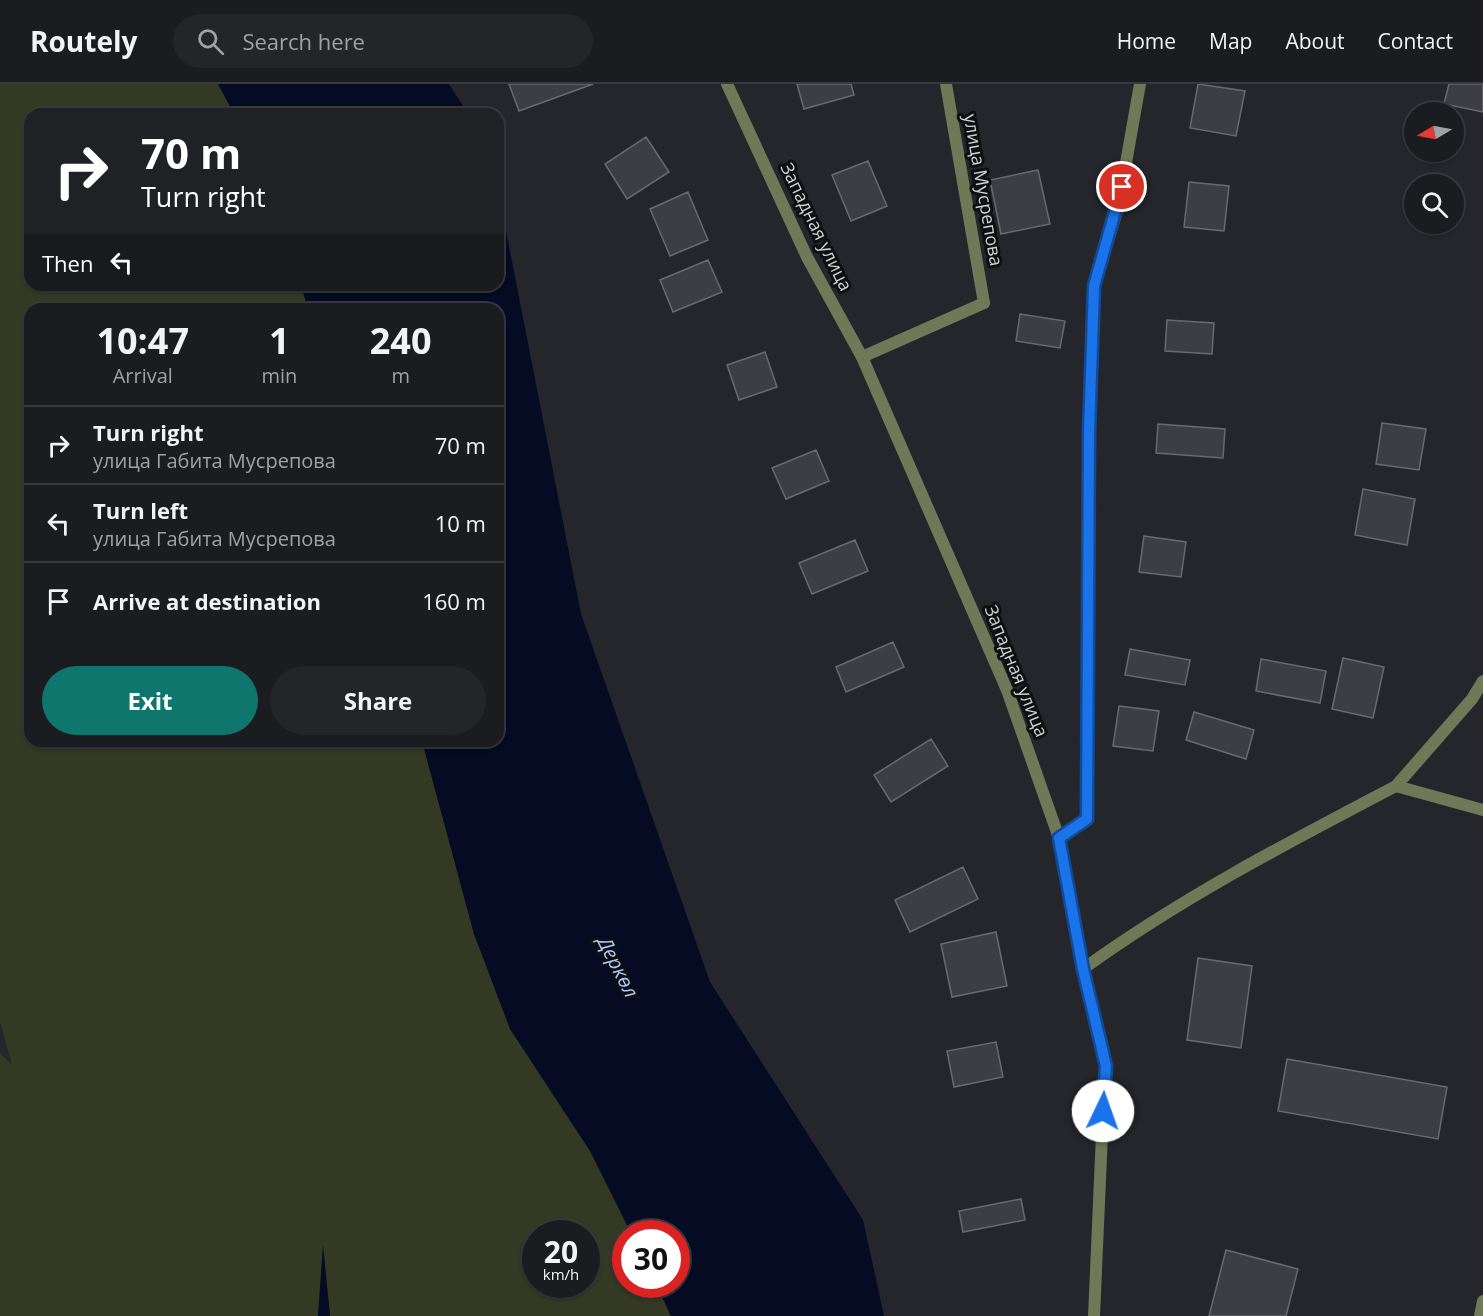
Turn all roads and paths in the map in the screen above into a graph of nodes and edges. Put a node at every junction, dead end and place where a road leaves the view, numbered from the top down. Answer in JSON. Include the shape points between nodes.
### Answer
{"nodes":[{"id":1,"x":727,"y":84,"type":"edge"},
{"id":2,"x":946,"y":84,"type":"edge"},
{"id":3,"x":1140,"y":84,"type":"edge"},
{"id":4,"x":862,"y":357,"type":"junction"},
{"id":5,"x":1483,"y":681,"type":"edge"},
{"id":6,"x":1396,"y":786,"type":"junction"},
{"id":7,"x":1483,"y":810,"type":"edge"},
{"id":8,"x":1059,"y":838,"type":"junction"},
{"id":9,"x":1083,"y":969,"type":"junction"},
{"id":10,"x":1483,"y":1301,"type":"edge"},
{"id":11,"x":1094,"y":1316,"type":"edge"},
{"id":12,"x":1480,"y":1316,"type":"edge"}],
"edges":[{"from":1,"to":4,"type":"street","name":"Западная улица","via":[[807,257]]},
{"from":2,"to":4,"type":"street","name":"улица Мусрепова","via":[[984,303]]},
{"from":3,"to":8,"type":"street","via":[[1118,208],[1094,286],[1089,432],[1087,819]]},
{"from":4,"to":8,"type":"street","name":"Западная улица","via":[[1007,690]]},
{"from":5,"to":6,"type":"street","via":[[1472,699]]},
{"from":6,"to":7,"type":"street"},
{"from":6,"to":9,"type":"street","via":[[1147,924]]},
{"from":8,"to":9,"type":"street","name":"Западная улица"},
{"from":9,"to":11,"type":"street","name":"Западная улица","via":[[1106,1066]]},
{"from":10,"to":12,"type":"street"}]}
